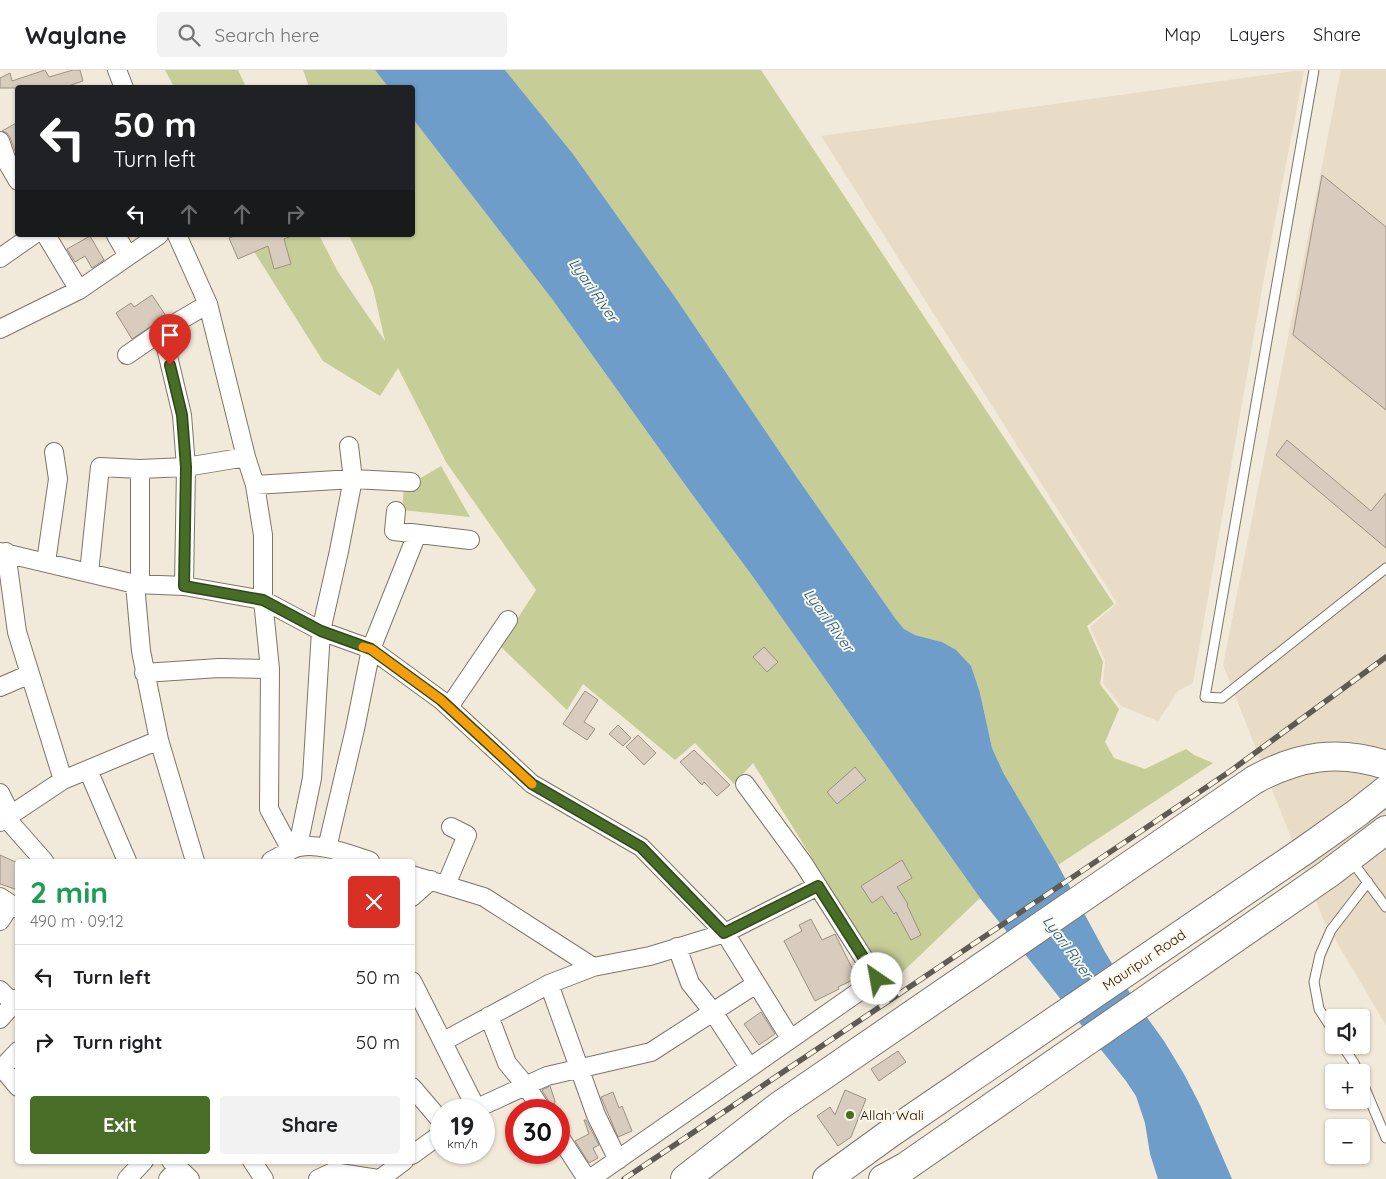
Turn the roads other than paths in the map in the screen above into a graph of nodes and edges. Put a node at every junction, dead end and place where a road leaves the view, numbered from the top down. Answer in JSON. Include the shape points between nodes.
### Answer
{"nodes":[{"id":1,"x":118,"y":70,"type":"edge"},
{"id":2,"x":1314,"y":70,"type":"edge"},
{"id":3,"x":123,"y":85,"type":"edge"},
{"id":4,"x":0,"y":141,"type":"edge"},
{"id":5,"x":9,"y":164,"type":"edge"},
{"id":6,"x":15,"y":175,"type":"edge"},
{"id":7,"x":30,"y":237,"type":"edge"},
{"id":8,"x":47,"y":237,"type":"edge"},
{"id":9,"x":117,"y":237,"type":"edge"},
{"id":10,"x":156,"y":237,"type":"edge"},
{"id":11,"x":178,"y":237,"type":"edge"},
{"id":12,"x":128,"y":256,"type":"junction"},
{"id":13,"x":0,"y":258,"type":"edge"},
{"id":14,"x":79,"y":290,"type":"junction"},
{"id":15,"x":208,"y":304,"type":"junction"},
{"id":16,"x":0,"y":329,"type":"edge"},
{"id":17,"x":162,"y":331,"type":"junction"},
{"id":18,"x":127,"y":355,"type":"dead end"},
{"id":19,"x":349,"y":446,"type":"dead end"},
{"id":20,"x":54,"y":452,"type":"dead end"},
{"id":21,"x":246,"y":457,"type":"junction"},
{"id":22,"x":186,"y":467,"type":"junction"},
{"id":23,"x":140,"y":469,"type":"junction"},
{"id":24,"x":353,"y":479,"type":"junction"},
{"id":25,"x":411,"y":482,"type":"dead end"},
{"id":26,"x":255,"y":485,"type":"junction"},
{"id":27,"x":396,"y":511,"type":"dead end"},
{"id":28,"x":417,"y":534,"type":"junction"},
{"id":29,"x":470,"y":540,"type":"dead end"},
{"id":30,"x":3,"y":552,"type":"edge"},
{"id":31,"x":46,"y":562,"type":"junction"},
{"id":32,"x":1386,"y":568,"type":"edge"},
{"id":33,"x":89,"y":573,"type":"junction"},
{"id":34,"x":137,"y":584,"type":"junction"},
{"id":35,"x":184,"y":586,"type":"junction"},
{"id":36,"x":263,"y":600,"type":"junction"},
{"id":37,"x":508,"y":620,"type":"dead end"},
{"id":38,"x":321,"y":631,"type":"junction"},
{"id":39,"x":371,"y":649,"type":"junction"},
{"id":40,"x":270,"y":669,"type":"junction"},
{"id":41,"x":144,"y":673,"type":"junction"},
{"id":42,"x":30,"y":674,"type":"junction"},
{"id":43,"x":0,"y":687,"type":"edge"},
{"id":44,"x":449,"y":707,"type":"junction"},
{"id":45,"x":159,"y":740,"type":"junction"},
{"id":46,"x":1386,"y":765,"type":"edge"},
{"id":47,"x":88,"y":770,"type":"junction"},
{"id":48,"x":63,"y":780,"type":"junction"},
{"id":49,"x":745,"y":784,"type":"dead end"},
{"id":50,"x":1386,"y":790,"type":"edge"},
{"id":51,"x":0,"y":793,"type":"edge"},
{"id":52,"x":6,"y":818,"type":"edge"},
{"id":53,"x":451,"y":827,"type":"dead end"},
{"id":54,"x":1386,"y":830,"type":"edge"},
{"id":55,"x":295,"y":848,"type":"junction"},
{"id":56,"x":327,"y":848,"type":"junction"},
{"id":57,"x":42,"y":859,"type":"edge"},
{"id":58,"x":126,"y":859,"type":"edge"},
{"id":59,"x":194,"y":859,"type":"edge"},
{"id":60,"x":275,"y":859,"type":"edge"},
{"id":61,"x":355,"y":859,"type":"edge"},
{"id":62,"x":1339,"y":866,"type":"junction"},
{"id":63,"x":415,"y":876,"type":"edge"},
{"id":64,"x":1368,"y":882,"type":"junction"},
{"id":65,"x":438,"y":883,"type":"junction"},
{"id":66,"x":818,"y":886,"type":"junction"},
{"id":67,"x":415,"y":895,"type":"edge"},
{"id":68,"x":10,"y":904,"type":"edge"},
{"id":69,"x":1386,"y":907,"type":"edge"},
{"id":70,"x":0,"y":920,"type":"edge"},
{"id":71,"x":724,"y":933,"type":"junction"},
{"id":72,"x":677,"y":947,"type":"junction"},
{"id":73,"x":592,"y":967,"type":"junction"},
{"id":74,"x":549,"y":984,"type":"junction"},
{"id":75,"x":756,"y":984,"type":"junction"},
{"id":76,"x":415,"y":987,"type":"edge"},
{"id":77,"x":0,"y":990,"type":"edge"},
{"id":78,"x":15,"y":1002,"type":"edge"},
{"id":79,"x":15,"y":1004,"type":"edge"},
{"id":80,"x":713,"y":1012,"type":"junction"},
{"id":81,"x":489,"y":1016,"type":"junction"},
{"id":82,"x":1325,"y":1018,"type":"edge"},
{"id":83,"x":0,"y":1019,"type":"edge"},
{"id":84,"x":790,"y":1038,"type":"junction"},
{"id":85,"x":444,"y":1041,"type":"junction"},
{"id":86,"x":15,"y":1054,"type":"edge"},
{"id":87,"x":749,"y":1067,"type":"junction"},
{"id":88,"x":580,"y":1068,"type":"junction"},
{"id":89,"x":15,"y":1083,"type":"edge"},
{"id":90,"x":526,"y":1086,"type":"junction"},
{"id":91,"x":415,"y":1091,"type":"edge"},
{"id":92,"x":470,"y":1099,"type":"edge"},
{"id":93,"x":535,"y":1099,"type":"edge"},
{"id":94,"x":495,"y":1100,"type":"edge"},
{"id":95,"x":1370,"y":1100,"type":"edge"},
{"id":96,"x":430,"y":1108,"type":"edge"},
{"id":97,"x":1386,"y":1138,"type":"edge"},
{"id":98,"x":430,"y":1141,"type":"edge"},
{"id":99,"x":415,"y":1151,"type":"edge"},
{"id":100,"x":570,"y":1152,"type":"edge"},
{"id":101,"x":618,"y":1160,"type":"junction"},
{"id":102,"x":141,"y":1164,"type":"edge"},
{"id":103,"x":254,"y":1164,"type":"edge"},
{"id":104,"x":397,"y":1164,"type":"edge"},
{"id":105,"x":894,"y":1173,"type":"edge"},
{"id":106,"x":127,"y":1179,"type":"edge"},
{"id":107,"x":264,"y":1179,"type":"edge"},
{"id":108,"x":318,"y":1179,"type":"edge"},
{"id":109,"x":376,"y":1179,"type":"edge"},
{"id":110,"x":589,"y":1179,"type":"edge"},
{"id":111,"x":685,"y":1179,"type":"edge"},
{"id":112,"x":828,"y":1179,"type":"edge"}],
"edges":[{"from":1,"to":3,"type":"street"},
{"from":2,"to":32,"type":"lane","via":[[1205,697],[1222,698]]},
{"from":4,"to":5,"type":"street"},
{"from":5,"to":6,"type":"street"},
{"from":7,"to":13,"type":"street"},
{"from":8,"to":14,"type":"street"},
{"from":9,"to":12,"type":"street"},
{"from":10,"to":12,"type":"street"},
{"from":11,"to":15,"type":"street"},
{"from":12,"to":14,"type":"street"},
{"from":14,"to":16,"type":"street"},
{"from":15,"to":17,"type":"street"},
{"from":15,"to":21,"type":"street"},
{"from":17,"to":18,"type":"street"},
{"from":17,"to":22,"type":"street","via":[[182,415]]},
{"from":19,"to":24,"type":"street"},
{"from":20,"to":31,"type":"street","via":[[58,479]]},
{"from":21,"to":22,"type":"street"},
{"from":21,"to":26,"type":"street"},
{"from":22,"to":23,"type":"street"},
{"from":22,"to":35,"type":"street"},
{"from":23,"to":33,"type":"street","via":[[100,467]]},
{"from":23,"to":34,"type":"street"},
{"from":24,"to":25,"type":"street"},
{"from":24,"to":26,"type":"street"},
{"from":24,"to":38,"type":"street"},
{"from":26,"to":36,"type":"street","via":[[263,536]]},
{"from":27,"to":28,"type":"street","via":[[394,531]]},
{"from":28,"to":29,"type":"street"},
{"from":28,"to":39,"type":"street"},
{"from":30,"to":31,"type":"street"},
{"from":30,"to":42,"type":"street","via":[[17,632]]},
{"from":31,"to":33,"type":"street"},
{"from":33,"to":34,"type":"street"},
{"from":34,"to":35,"type":"street"},
{"from":34,"to":41,"type":"street"},
{"from":35,"to":36,"type":"street"},
{"from":36,"to":38,"type":"street"},
{"from":36,"to":40,"type":"street"},
{"from":37,"to":44,"type":"street"},
{"from":38,"to":39,"type":"street"},
{"from":38,"to":55,"type":"street","via":[[312,778]]},
{"from":39,"to":44,"type":"street"},
{"from":39,"to":56,"type":"street"},
{"from":40,"to":41,"type":"street","via":[[219,668]]},
{"from":40,"to":55,"type":"street","via":[[268,809]]},
{"from":41,"to":45,"type":"street"},
{"from":42,"to":43,"type":"street"},
{"from":42,"to":48,"type":"street"},
{"from":44,"to":71,"type":"street","via":[[532,784],[641,847]]},
{"from":45,"to":47,"type":"street"},
{"from":45,"to":59,"type":"street"},
{"from":46,"to":111,"type":"highway","via":[[1347,756],[1322,756],[1275,768],[1254,780],[779,1106]]},
{"from":47,"to":48,"type":"street"},
{"from":47,"to":58,"type":"street"},
{"from":48,"to":52,"type":"street"},
{"from":49,"to":66,"type":"street"},
{"from":50,"to":112,"type":"highway","name":"Mauripur Road","via":[[1305,850]]},
{"from":51,"to":52,"type":"street"},
{"from":52,"to":57,"type":"street"},
{"from":53,"to":65,"type":"street","via":[[467,835]]},
{"from":54,"to":62,"type":"highway"},
{"from":55,"to":56,"type":"street"},
{"from":55,"to":60,"type":"street"},
{"from":56,"to":61,"type":"street"},
{"from":62,"to":64,"type":"lane"},
{"from":62,"to":105,"type":"highway"},
{"from":63,"to":65,"type":"street"},
{"from":64,"to":69,"type":"lane"},
{"from":64,"to":82,"type":"lane","via":[[1331,930],[1320,955],[1314,982],[1319,1009]]},
{"from":65,"to":67,"type":"street"},
{"from":65,"to":73,"type":"street","via":[[484,897]]},
{"from":66,"to":71,"type":"street"},
{"from":66,"to":84,"type":"street","via":[[877,979]]},
{"from":68,"to":70,"type":"street"},
{"from":71,"to":72,"type":"street"},
{"from":71,"to":75,"type":"street"},
{"from":72,"to":73,"type":"street","via":[[650,956]]},
{"from":72,"to":80,"type":"street","via":[[690,983]]},
{"from":73,"to":74,"type":"street"},
{"from":74,"to":81,"type":"street"},
{"from":74,"to":88,"type":"street"},
{"from":75,"to":80,"type":"street"},
{"from":75,"to":84,"type":"street"},
{"from":76,"to":85,"type":"street"},
{"from":77,"to":78,"type":"street"},
{"from":79,"to":83,"type":"street"},
{"from":80,"to":87,"type":"street"},
{"from":80,"to":88,"type":"street","via":[[651,1052]]},
{"from":81,"to":85,"type":"street"},
{"from":81,"to":90,"type":"street","via":[[508,1063]]},
{"from":84,"to":87,"type":"street"},
{"from":85,"to":92,"type":"street"},
{"from":86,"to":89,"type":"street","via":[[2,1068]]},
{"from":87,"to":101,"type":"street"},
{"from":88,"to":90,"type":"street","via":[[547,1076]]},
{"from":88,"to":101,"type":"street","via":[[596,1115]]},
{"from":90,"to":93,"type":"street"},
{"from":90,"to":94,"type":"street"},
{"from":91,"to":96,"type":"street"},
{"from":95,"to":97,"type":"lane"},
{"from":98,"to":99,"type":"street"},
{"from":100,"to":110,"type":"street"},
{"from":101,"to":110,"type":"street"},
{"from":102,"to":106,"type":"street"},
{"from":103,"to":107,"type":"street"},
{"from":104,"to":109,"type":"street"},
{"from":108,"to":109,"type":"street","via":[[333,1172]]}]}
